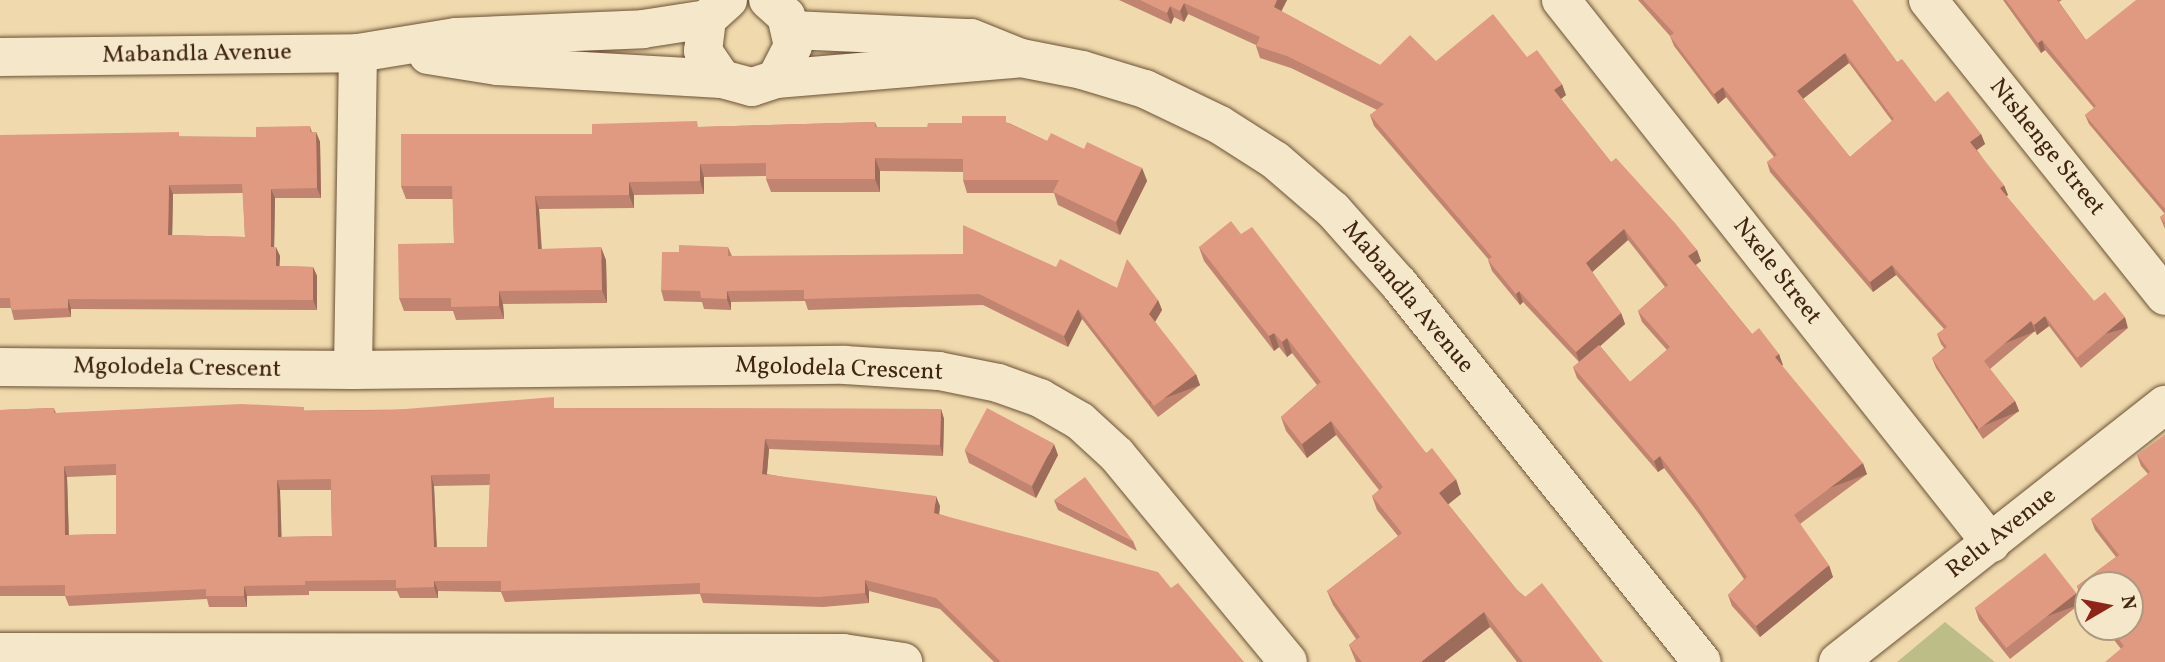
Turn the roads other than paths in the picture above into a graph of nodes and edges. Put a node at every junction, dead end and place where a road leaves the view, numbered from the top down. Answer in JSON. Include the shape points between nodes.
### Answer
{"nodes":[{"id":1,"x":1561,"y":0,"type":"edge"},
{"id":2,"x":1928,"y":0,"type":"edge"},
{"id":3,"x":718,"y":6,"type":"edge"},
{"id":4,"x":778,"y":9,"type":"edge"},
{"id":5,"x":376,"y":51,"type":"junction"},
{"id":6,"x":0,"y":57,"type":"edge"},
{"id":7,"x":1021,"y":58,"type":"junction"},
{"id":8,"x":722,"y":79,"type":"junction"},
{"id":9,"x":776,"y":79,"type":"junction"},
{"id":10,"x":2165,"y":296,"type":"edge"},
{"id":11,"x":0,"y":367,"type":"edge"},
{"id":12,"x":353,"y":370,"type":"junction"},
{"id":13,"x":2165,"y":405,"type":"edge"},
{"id":14,"x":1991,"y":543,"type":"junction"},
{"id":15,"x":0,"y":652,"type":"edge"},
{"id":16,"x":356,"y":656,"type":"edge"},
{"id":17,"x":903,"y":662,"type":"edge"},
{"id":18,"x":1288,"y":662,"type":"edge"},
{"id":19,"x":1702,"y":662,"type":"edge"},
{"id":20,"x":1838,"y":662,"type":"edge"}],
"edges":[{"from":1,"to":14,"type":"street","name":"Nxele Street"},
{"from":2,"to":10,"type":"street","name":"Ntshenge Street"},
{"from":3,"to":5,"type":"street","name":"Mabandla Avenue","via":[[643,29],[456,37]]},
{"from":3,"to":8,"type":"street","via":[[704,51]]},
{"from":4,"to":7,"type":"street","name":"Mabandla Avenue","via":[[971,38]]},
{"from":4,"to":9,"type":"street","via":[[789,61]]},
{"from":5,"to":6,"type":"street","name":"Mabandla Avenue"},
{"from":5,"to":8,"type":"street","name":"Mabandla Avenue","via":[[497,66]]},
{"from":5,"to":12,"type":"street"},
{"from":7,"to":9,"type":"street","name":"Mabandla Avenue"},
{"from":7,"to":19,"type":"street","name":"Mabandla Avenue","via":[[1145,89],[1220,125],[1275,160],[1333,210],[1398,284]]},
{"from":8,"to":9,"type":"street","name":"Mabandla Avenue","via":[[752,87]]},
{"from":11,"to":12,"type":"street","name":"Mgolodela Crescent"},
{"from":12,"to":18,"type":"street","name":"Mgolodela Crescent","via":[[845,365],[940,371],[999,383],[1040,398],[1080,421],[1117,455]]},
{"from":13,"to":14,"type":"street","name":"Relu Avenue"},
{"from":14,"to":20,"type":"street","name":"Relu Avenue"},
{"from":15,"to":16,"type":"street"},
{"from":16,"to":17,"type":"street","via":[[843,653]]}]}
